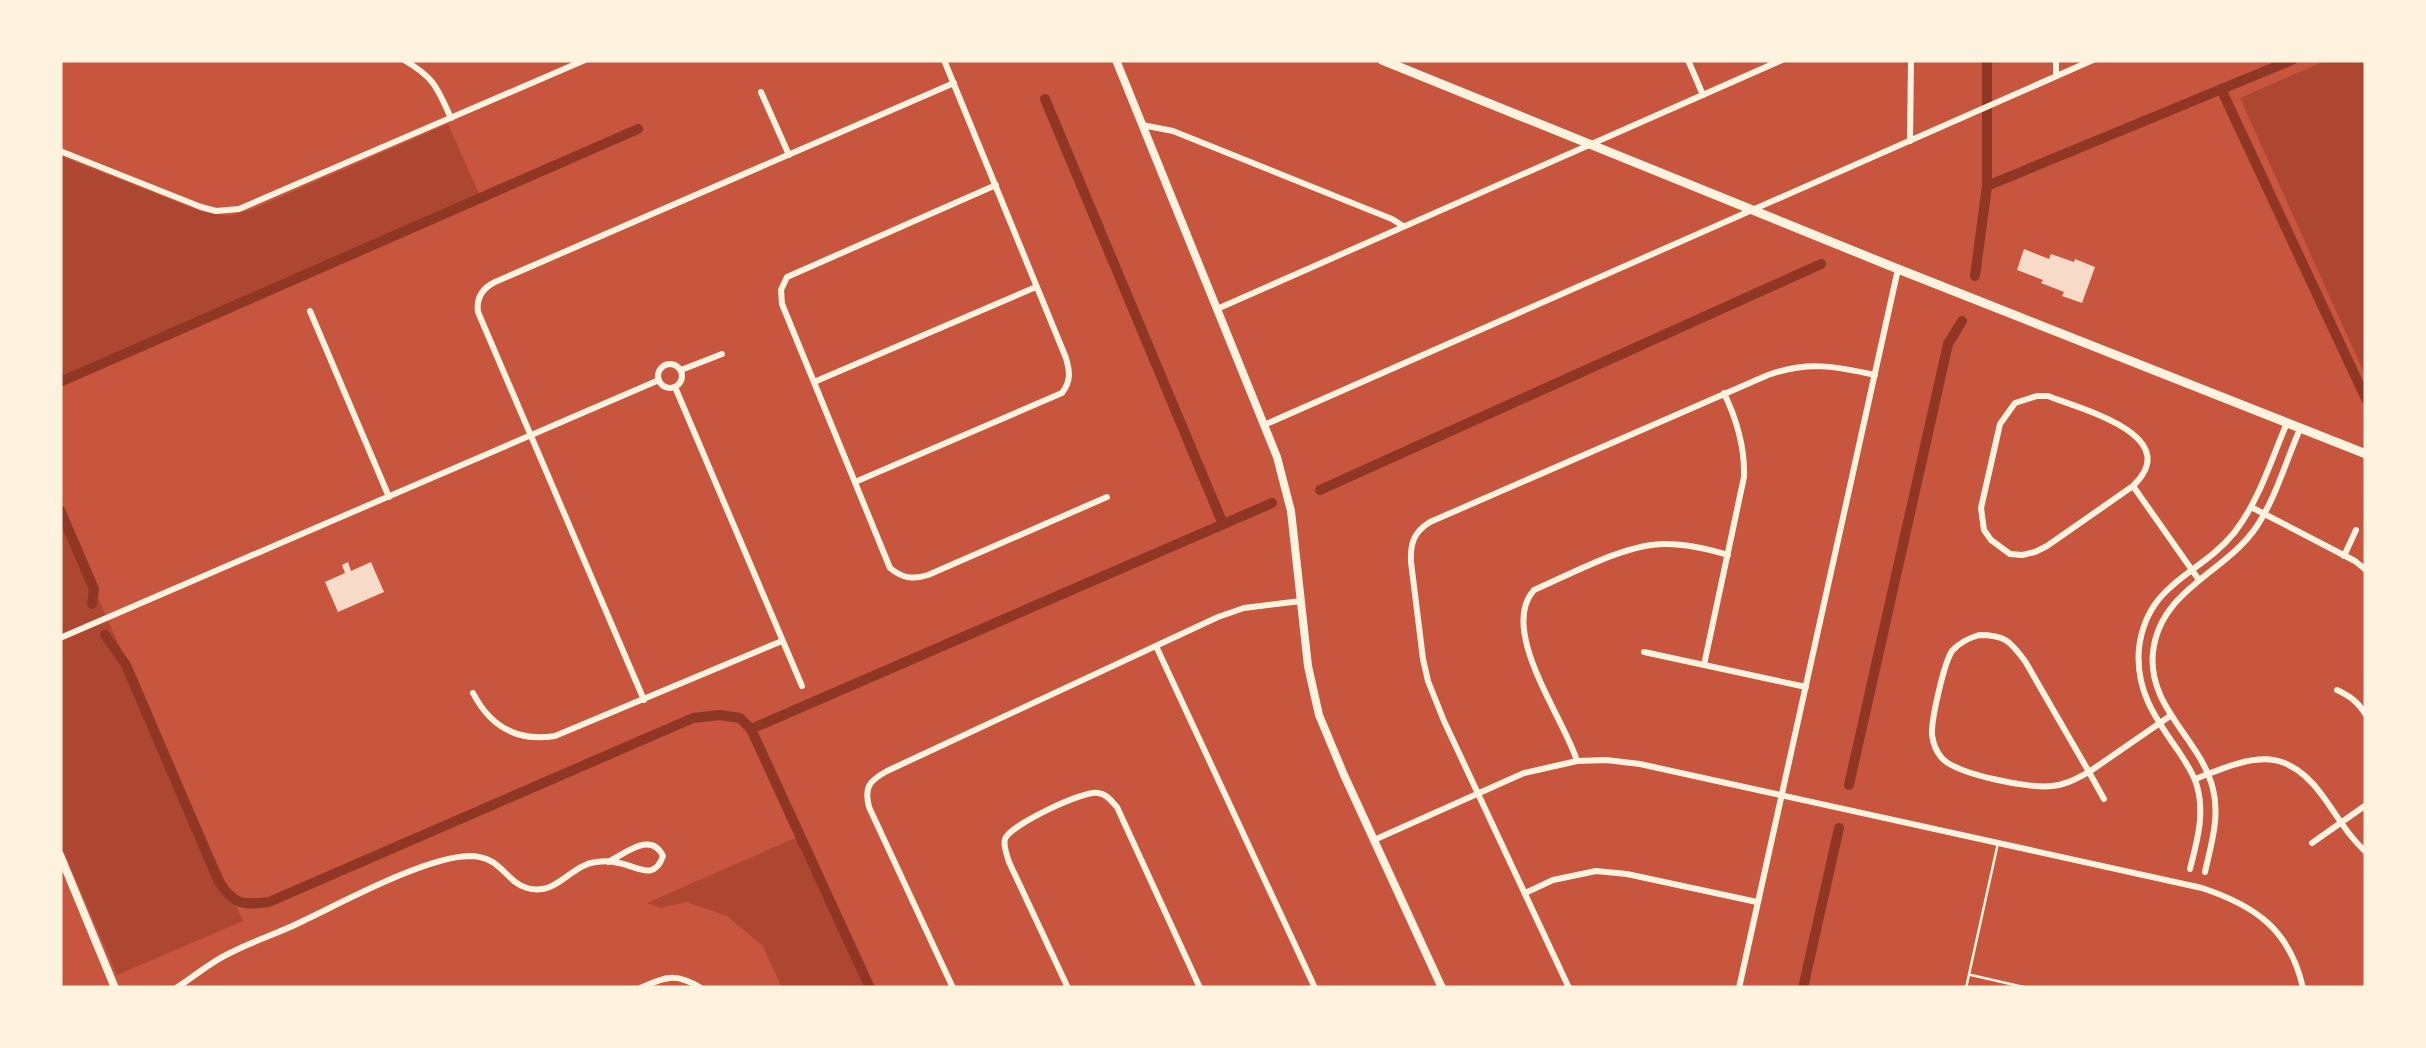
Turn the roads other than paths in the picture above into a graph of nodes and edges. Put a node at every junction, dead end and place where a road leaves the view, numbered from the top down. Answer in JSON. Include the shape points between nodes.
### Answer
{"nodes":[{"id":1,"x":404,"y":60,"type":"edge"},
{"id":2,"x":585,"y":60,"type":"edge"},
{"id":3,"x":944,"y":60,"type":"edge"},
{"id":4,"x":1116,"y":60,"type":"edge"},
{"id":5,"x":1382,"y":60,"type":"edge"},
{"id":6,"x":1688,"y":60,"type":"edge"},
{"id":7,"x":1782,"y":60,"type":"edge"},
{"id":8,"x":1911,"y":60,"type":"edge"},
{"id":9,"x":2056,"y":60,"type":"edge"},
{"id":10,"x":2093,"y":60,"type":"edge"},
{"id":11,"x":2056,"y":76,"type":"junction"},
{"id":12,"x":954,"y":84,"type":"junction"},
{"id":13,"x":761,"y":92,"type":"dead end"},
{"id":14,"x":1703,"y":95,"type":"junction"},
{"id":15,"x":451,"y":118,"type":"junction"},
{"id":16,"x":1142,"y":125,"type":"junction"},
{"id":17,"x":1910,"y":141,"type":"junction"},
{"id":18,"x":1590,"y":144,"type":"junction"},
{"id":19,"x":60,"y":151,"type":"edge"},
{"id":20,"x":789,"y":155,"type":"junction"},
{"id":21,"x":996,"y":185,"type":"junction"},
{"id":22,"x":1753,"y":210,"type":"junction"},
{"id":23,"x":1404,"y":227,"type":"junction"},
{"id":24,"x":1898,"y":269,"type":"junction"},
{"id":25,"x":1036,"y":287,"type":"junction"},
{"id":26,"x":1217,"y":309,"type":"junction"},
{"id":27,"x":310,"y":311,"type":"dead end"},
{"id":28,"x":722,"y":354,"type":"dead end"},
{"id":29,"x":680,"y":370,"type":"junction"},
{"id":30,"x":1875,"y":375,"type":"junction"},
{"id":31,"x":658,"y":380,"type":"junction"},
{"id":32,"x":814,"y":382,"type":"junction"},
{"id":33,"x":674,"y":387,"type":"junction"},
{"id":34,"x":1724,"y":393,"type":"junction"},
{"id":35,"x":2286,"y":423,"type":"junction"},
{"id":36,"x":1264,"y":425,"type":"junction"},
{"id":37,"x":2300,"y":428,"type":"junction"},
{"id":38,"x":532,"y":436,"type":"junction"},
{"id":39,"x":2366,"y":454,"type":"edge"},
{"id":40,"x":855,"y":482,"type":"junction"},
{"id":41,"x":2132,"y":486,"type":"junction"},
{"id":42,"x":389,"y":497,"type":"junction"},
{"id":43,"x":1107,"y":497,"type":"dead end"},
{"id":44,"x":2251,"y":507,"type":"junction"},
{"id":45,"x":2264,"y":513,"type":"junction"},
{"id":46,"x":2356,"y":530,"type":"dead end"},
{"id":47,"x":1728,"y":555,"type":"junction"},
{"id":48,"x":2344,"y":556,"type":"junction"},
{"id":49,"x":2192,"y":568,"type":"junction"},
{"id":50,"x":2366,"y":570,"type":"edge"},
{"id":51,"x":2198,"y":580,"type":"junction"},
{"id":52,"x":1301,"y":600,"type":"junction"},
{"id":53,"x":60,"y":638,"type":"edge"},
{"id":54,"x":782,"y":641,"type":"junction"},
{"id":55,"x":1156,"y":646,"type":"junction"},
{"id":56,"x":1644,"y":652,"type":"dead end"},
{"id":57,"x":1704,"y":665,"type":"junction"},
{"id":58,"x":802,"y":686,"type":"dead end"},
{"id":59,"x":1806,"y":687,"type":"junction"},
{"id":60,"x":2337,"y":690,"type":"dead end"},
{"id":61,"x":472,"y":693,"type":"dead end"},
{"id":62,"x":644,"y":700,"type":"junction"},
{"id":63,"x":2366,"y":715,"type":"edge"},
{"id":64,"x":2170,"y":716,"type":"junction"},
{"id":65,"x":2158,"y":724,"type":"junction"},
{"id":66,"x":1577,"y":761,"type":"junction"},
{"id":67,"x":2089,"y":772,"type":"junction"},
{"id":68,"x":2208,"y":774,"type":"junction"},
{"id":69,"x":2195,"y":779,"type":"junction"},
{"id":70,"x":1478,"y":792,"type":"junction"},
{"id":71,"x":1781,"y":796,"type":"junction"},
{"id":72,"x":2104,"y":799,"type":"dead end"},
{"id":73,"x":2366,"y":805,"type":"edge"},
{"id":74,"x":2340,"y":823,"type":"junction"},
{"id":75,"x":1374,"y":840,"type":"junction"},
{"id":76,"x":2197,"y":841,"type":"junction"},
{"id":77,"x":1998,"y":843,"type":"junction"},
{"id":78,"x":2312,"y":843,"type":"dead end"},
{"id":79,"x":2211,"y":844,"type":"junction"},
{"id":80,"x":2366,"y":852,"type":"edge"},
{"id":81,"x":60,"y":855,"type":"edge"},
{"id":82,"x":608,"y":862,"type":"junction"},
{"id":83,"x":2190,"y":869,"type":"dead end"},
{"id":84,"x":2205,"y":872,"type":"dead end"},
{"id":85,"x":1525,"y":893,"type":"junction"},
{"id":86,"x":1758,"y":902,"type":"junction"},
{"id":87,"x":1969,"y":975,"type":"junction"},
{"id":88,"x":115,"y":988,"type":"edge"},
{"id":89,"x":176,"y":988,"type":"edge"},
{"id":90,"x":640,"y":988,"type":"edge"},
{"id":91,"x":701,"y":988,"type":"edge"},
{"id":92,"x":953,"y":988,"type":"edge"},
{"id":93,"x":1068,"y":988,"type":"edge"},
{"id":94,"x":1200,"y":988,"type":"edge"},
{"id":95,"x":1316,"y":988,"type":"edge"},
{"id":96,"x":1442,"y":988,"type":"edge"},
{"id":97,"x":1569,"y":988,"type":"edge"},
{"id":98,"x":1739,"y":988,"type":"edge"},
{"id":99,"x":1966,"y":988,"type":"edge"},
{"id":100,"x":2028,"y":988,"type":"edge"},
{"id":101,"x":2302,"y":988,"type":"edge"}],
"edges":[{"from":1,"to":15,"type":"street","via":[[434,82]]},
{"from":2,"to":15,"type":"street"},
{"from":3,"to":12,"type":"street"},
{"from":4,"to":16,"type":"street"},
{"from":5,"to":18,"type":"main road"},
{"from":6,"to":14,"type":"street"},
{"from":7,"to":14,"type":"street"},
{"from":8,"to":17,"type":"street"},
{"from":9,"to":11,"type":"street"},
{"from":10,"to":11,"type":"street"},
{"from":11,"to":17,"type":"street"},
{"from":12,"to":20,"type":"street"},
{"from":12,"to":21,"type":"street"},
{"from":13,"to":20,"type":"street"},
{"from":14,"to":18,"type":"street"},
{"from":15,"to":19,"type":"street","via":[[228,211],[201,207]]},
{"from":16,"to":23,"type":"street","via":[[1190,138]]},
{"from":16,"to":26,"type":"street"},
{"from":17,"to":22,"type":"street"},
{"from":18,"to":22,"type":"main road"},
{"from":18,"to":23,"type":"street"},
{"from":20,"to":38,"type":"street","via":[[488,285],[478,312]]},
{"from":21,"to":25,"type":"street"},
{"from":21,"to":32,"type":"street","via":[[788,278],[782,304]]},
{"from":22,"to":24,"type":"main road"},
{"from":22,"to":36,"type":"street"},
{"from":23,"to":26,"type":"street"},
{"from":24,"to":30,"type":"street"},
{"from":24,"to":35,"type":"main road"},
{"from":25,"to":32,"type":"street"},
{"from":25,"to":40,"type":"street","via":[[1070,373],[1064,391]]},
{"from":26,"to":36,"type":"street"},
{"from":27,"to":42,"type":"street"},
{"from":28,"to":29,"type":"street"},
{"from":29,"to":31,"type":"street","via":[[663,366]]},
{"from":29,"to":33,"type":"street"},
{"from":30,"to":34,"type":"street","via":[[1797,366]]},
{"from":30,"to":59,"type":"street"},
{"from":31,"to":33,"type":"street"},
{"from":31,"to":38,"type":"street"},
{"from":32,"to":40,"type":"street"},
{"from":33,"to":54,"type":"street"},
{"from":34,"to":47,"type":"street","via":[[1744,462]]},
{"from":34,"to":70,"type":"street","via":[[1430,522],[1413,538],[1426,670]]},
{"from":35,"to":37,"type":"main road"},
{"from":35,"to":44,"type":"street"},
{"from":36,"to":52,"type":"street","via":[[1287,494]]},
{"from":37,"to":39,"type":"main road"},
{"from":37,"to":45,"type":"street"},
{"from":38,"to":42,"type":"street"},
{"from":38,"to":62,"type":"street"},
{"from":40,"to":43,"type":"street","via":[[890,568],[901,577],[928,575]]},
{"from":41,"to":41,"type":"street","via":[[2147,455],[2138,436],[2048,396],[2025,398],[2000,424],[1981,508],[1984,530],[2010,554],[2035,552]]},
{"from":41,"to":49,"type":"street"},
{"from":42,"to":53,"type":"street"},
{"from":44,"to":45,"type":"street"},
{"from":44,"to":49,"type":"street","via":[[2231,536]]},
{"from":45,"to":48,"type":"street"},
{"from":45,"to":51,"type":"street","via":[[2238,550]]},
{"from":46,"to":48,"type":"street"},
{"from":47,"to":57,"type":"street"},
{"from":47,"to":66,"type":"street","via":[[1681,544],[1638,547],[1526,598],[1523,620],[1534,666]]},
{"from":48,"to":50,"type":"street"},
{"from":49,"to":51,"type":"street"},
{"from":49,"to":65,"type":"street","via":[[2155,604],[2140,646],[2142,689]]},
{"from":51,"to":64,"type":"street","via":[[2174,601],[2154,650],[2156,686]]},
{"from":52,"to":55,"type":"street","via":[[1231,612]]},
{"from":52,"to":75,"type":"street","via":[[1319,715]]},
{"from":54,"to":58,"type":"street"},
{"from":54,"to":62,"type":"street"},
{"from":55,"to":92,"type":"street","via":[[869,784],[869,807]]},
{"from":55,"to":95,"type":"street"},
{"from":56,"to":57,"type":"street"},
{"from":57,"to":59,"type":"street"},
{"from":59,"to":71,"type":"street"},
{"from":60,"to":63,"type":"street"},
{"from":61,"to":62,"type":"street","via":[[507,730],[539,739]]},
{"from":64,"to":65,"type":"street"},
{"from":64,"to":68,"type":"street"},
{"from":65,"to":67,"type":"street"},
{"from":65,"to":69,"type":"street"},
{"from":66,"to":70,"type":"street"},
{"from":66,"to":71,"type":"street","via":[[1640,764]]},
{"from":67,"to":67,"type":"street","via":[[2061,785],[2030,786],[1967,772],[1941,758],[1932,729],[1952,651],[1979,635],[2012,644]]},
{"from":67,"to":72,"type":"street"},
{"from":68,"to":69,"type":"street"},
{"from":68,"to":74,"type":"street","via":[[2263,758],[2286,763],[2316,787]]},
{"from":68,"to":79,"type":"street","via":[[2216,809]]},
{"from":69,"to":76,"type":"street"},
{"from":70,"to":75,"type":"street"},
{"from":70,"to":85,"type":"street"},
{"from":71,"to":77,"type":"street"},
{"from":71,"to":86,"type":"street"},
{"from":73,"to":74,"type":"street"},
{"from":74,"to":78,"type":"street"},
{"from":74,"to":80,"type":"street"},
{"from":75,"to":96,"type":"street"},
{"from":76,"to":79,"type":"street"},
{"from":76,"to":83,"type":"street"},
{"from":77,"to":87,"type":"lane"},
{"from":77,"to":101,"type":"street","via":[[2238,901],[2280,935]]},
{"from":79,"to":84,"type":"street"},
{"from":81,"to":88,"type":"street"},
{"from":82,"to":82,"type":"street","via":[[647,871],[663,856],[653,843]]},
{"from":82,"to":89,"type":"street","via":[[579,866],[557,885],[530,890],[495,862],[448,860],[228,954]]},
{"from":85,"to":86,"type":"street","via":[[1596,871]]},
{"from":85,"to":97,"type":"street"},
{"from":86,"to":98,"type":"street"},
{"from":87,"to":99,"type":"lane"},
{"from":87,"to":100,"type":"lane"},
{"from":90,"to":91,"type":"street","via":[[676,976]]},
{"from":93,"to":94,"type":"street","via":[[1009,862],[1005,838],[1094,791],[1117,807]]}]}
